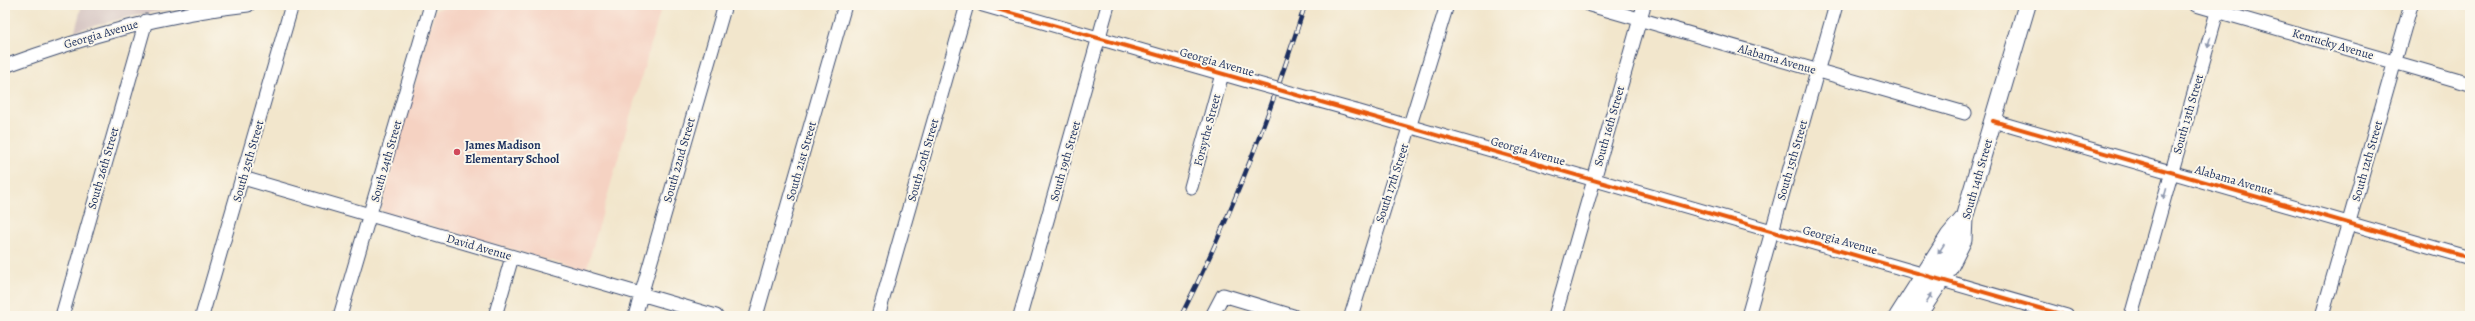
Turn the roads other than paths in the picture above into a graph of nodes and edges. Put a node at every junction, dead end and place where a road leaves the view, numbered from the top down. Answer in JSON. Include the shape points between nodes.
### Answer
{"nodes":[{"id":1,"x":248,"y":5,"type":"edge"},
{"id":2,"x":292,"y":5,"type":"edge"},
{"id":3,"x":431,"y":5,"type":"edge"},
{"id":4,"x":725,"y":5,"type":"edge"},
{"id":5,"x":844,"y":5,"type":"edge"},
{"id":6,"x":967,"y":5,"type":"edge"},
{"id":7,"x":984,"y":5,"type":"edge"},
{"id":8,"x":1108,"y":5,"type":"edge"},
{"id":9,"x":1448,"y":5,"type":"edge"},
{"id":10,"x":1590,"y":5,"type":"edge"},
{"id":11,"x":1644,"y":5,"type":"edge"},
{"id":12,"x":1836,"y":5,"type":"edge"},
{"id":13,"x":2027,"y":5,"type":"edge"},
{"id":14,"x":2196,"y":5,"type":"edge"},
{"id":15,"x":2411,"y":5,"type":"edge"},
{"id":16,"x":2218,"y":8,"type":"edge"},
{"id":17,"x":1640,"y":19,"type":"junction"},
{"id":18,"x":146,"y":21,"type":"junction"},
{"id":19,"x":1100,"y":38,"type":"junction"},
{"id":20,"x":2395,"y":62,"type":"junction"},
{"id":21,"x":5,"y":66,"type":"edge"},
{"id":22,"x":1817,"y":70,"type":"junction"},
{"id":23,"x":1222,"y":74,"type":"junction"},
{"id":24,"x":2470,"y":84,"type":"edge"},
{"id":25,"x":1965,"y":113,"type":"dead end"},
{"id":26,"x":1995,"y":115,"type":"junction"},
{"id":27,"x":1410,"y":127,"type":"junction"},
{"id":28,"x":2172,"y":172,"type":"junction"},
{"id":29,"x":243,"y":178,"type":"junction"},
{"id":30,"x":1594,"y":180,"type":"junction"},
{"id":31,"x":1191,"y":187,"type":"dead end"},
{"id":32,"x":370,"y":215,"type":"junction"},
{"id":33,"x":1964,"y":218,"type":"junction"},
{"id":34,"x":2349,"y":223,"type":"junction"},
{"id":35,"x":1772,"y":230,"type":"junction"},
{"id":36,"x":512,"y":257,"type":"junction"},
{"id":37,"x":2470,"y":258,"type":"edge"},
{"id":38,"x":1924,"y":274,"type":"junction"},
{"id":39,"x":1941,"y":280,"type":"junction"},
{"id":40,"x":641,"y":294,"type":"junction"},
{"id":41,"x":62,"y":316,"type":"edge"},
{"id":42,"x":202,"y":316,"type":"edge"},
{"id":43,"x":340,"y":316,"type":"edge"},
{"id":44,"x":495,"y":316,"type":"edge"},
{"id":45,"x":635,"y":316,"type":"edge"},
{"id":46,"x":716,"y":316,"type":"edge"},
{"id":47,"x":756,"y":316,"type":"edge"},
{"id":48,"x":878,"y":316,"type":"edge"},
{"id":49,"x":1020,"y":316,"type":"edge"},
{"id":50,"x":1212,"y":316,"type":"edge"},
{"id":51,"x":1293,"y":316,"type":"edge"},
{"id":52,"x":1351,"y":316,"type":"edge"},
{"id":53,"x":1555,"y":316,"type":"edge"},
{"id":54,"x":1748,"y":316,"type":"edge"},
{"id":55,"x":1898,"y":316,"type":"edge"},
{"id":56,"x":1917,"y":316,"type":"edge"},
{"id":57,"x":2067,"y":316,"type":"edge"},
{"id":58,"x":2131,"y":316,"type":"edge"},
{"id":59,"x":2322,"y":316,"type":"edge"}],
"edges":[{"from":1,"to":18,"type":"street","name":"Georgia Avenue"},
{"from":2,"to":29,"type":"street","name":"South 25th Street"},
{"from":3,"to":32,"type":"street","name":"South 24th Street"},
{"from":4,"to":40,"type":"street","name":"South 22nd Street"},
{"from":5,"to":47,"type":"street","name":"South 21st Street"},
{"from":6,"to":48,"type":"street","name":"South 20th Street"},
{"from":7,"to":19,"type":"street","name":"Georgia Avenue"},
{"from":8,"to":19,"type":"street","name":"South 19th Street"},
{"from":9,"to":27,"type":"street","name":"South 17th Street"},
{"from":10,"to":17,"type":"street","name":"Alabama Avenue"},
{"from":11,"to":17,"type":"street","name":"South 16th Street"},
{"from":12,"to":22,"type":"street","name":"South 15th Street"},
{"from":13,"to":26,"type":"main road","name":"South 14th Street"},
{"from":14,"to":16,"type":"street","name":"Kentucky Avenue"},
{"from":15,"to":20,"type":"street","name":"South 12th Street"},
{"from":16,"to":20,"type":"street","name":"Kentucky Avenue"},
{"from":16,"to":28,"type":"street","name":"South 13th Street","one_way":true},
{"from":17,"to":22,"type":"street","name":"Alabama Avenue"},
{"from":17,"to":30,"type":"street","name":"South 16th Street"},
{"from":18,"to":21,"type":"street","name":"Georgia Avenue","via":[[97,34]]},
{"from":18,"to":41,"type":"street","name":"South 26th Street"},
{"from":19,"to":23,"type":"street","name":"Georgia Avenue"},
{"from":19,"to":49,"type":"street","name":"South 19th Street"},
{"from":20,"to":24,"type":"street","name":"Kentucky Avenue"},
{"from":20,"to":34,"type":"street","name":"South 12th Street"},
{"from":22,"to":25,"type":"street","name":"Alabama Avenue"},
{"from":22,"to":35,"type":"street","name":"South 15th Street"},
{"from":23,"to":27,"type":"street","name":"Georgia Avenue","bridge":true},
{"from":23,"to":31,"type":"street","name":"Forsythe Street"},
{"from":26,"to":28,"type":"street","name":"Alabama Avenue"},
{"from":26,"to":33,"type":"main road","name":"South 14th Street"},
{"from":27,"to":30,"type":"street","name":"Georgia Avenue"},
{"from":27,"to":52,"type":"street","name":"South 17th Street"},
{"from":28,"to":34,"type":"street","name":"Alabama Avenue"},
{"from":28,"to":58,"type":"street","name":"South 13th Street","one_way":true},
{"from":29,"to":32,"type":"street","name":"David Avenue"},
{"from":29,"to":42,"type":"street","name":"South 25th Street"},
{"from":30,"to":35,"type":"street","name":"Georgia Avenue"},
{"from":30,"to":53,"type":"street","name":"South 16th Street"},
{"from":32,"to":36,"type":"street","name":"David Avenue"},
{"from":32,"to":43,"type":"street","name":"South 24th Street"},
{"from":33,"to":38,"type":"main road","one_way":true},
{"from":33,"to":39,"type":"main road","name":"South 14th Street","via":[[1964,240]]},
{"from":34,"to":37,"type":"street","name":"Alabama Avenue"},
{"from":34,"to":59,"type":"street","name":"South 12th Street"},
{"from":35,"to":38,"type":"street","name":"Georgia Avenue"},
{"from":35,"to":54,"type":"street","name":"South 15th Street"},
{"from":36,"to":40,"type":"street","name":"David Avenue"},
{"from":36,"to":44,"type":"street"},
{"from":38,"to":39,"type":"street","name":"Georgia Avenue"},
{"from":38,"to":55,"type":"main road"},
{"from":56,"to":39,"type":"main road","name":"South 14th Street","one_way":true},
{"from":39,"to":57,"type":"street","name":"Georgia Avenue"},
{"from":40,"to":45,"type":"street","name":"South 22nd Street"},
{"from":40,"to":46,"type":"street","name":"David Avenue"},
{"from":50,"to":51,"type":"street","via":[[1223,295]]}]}
